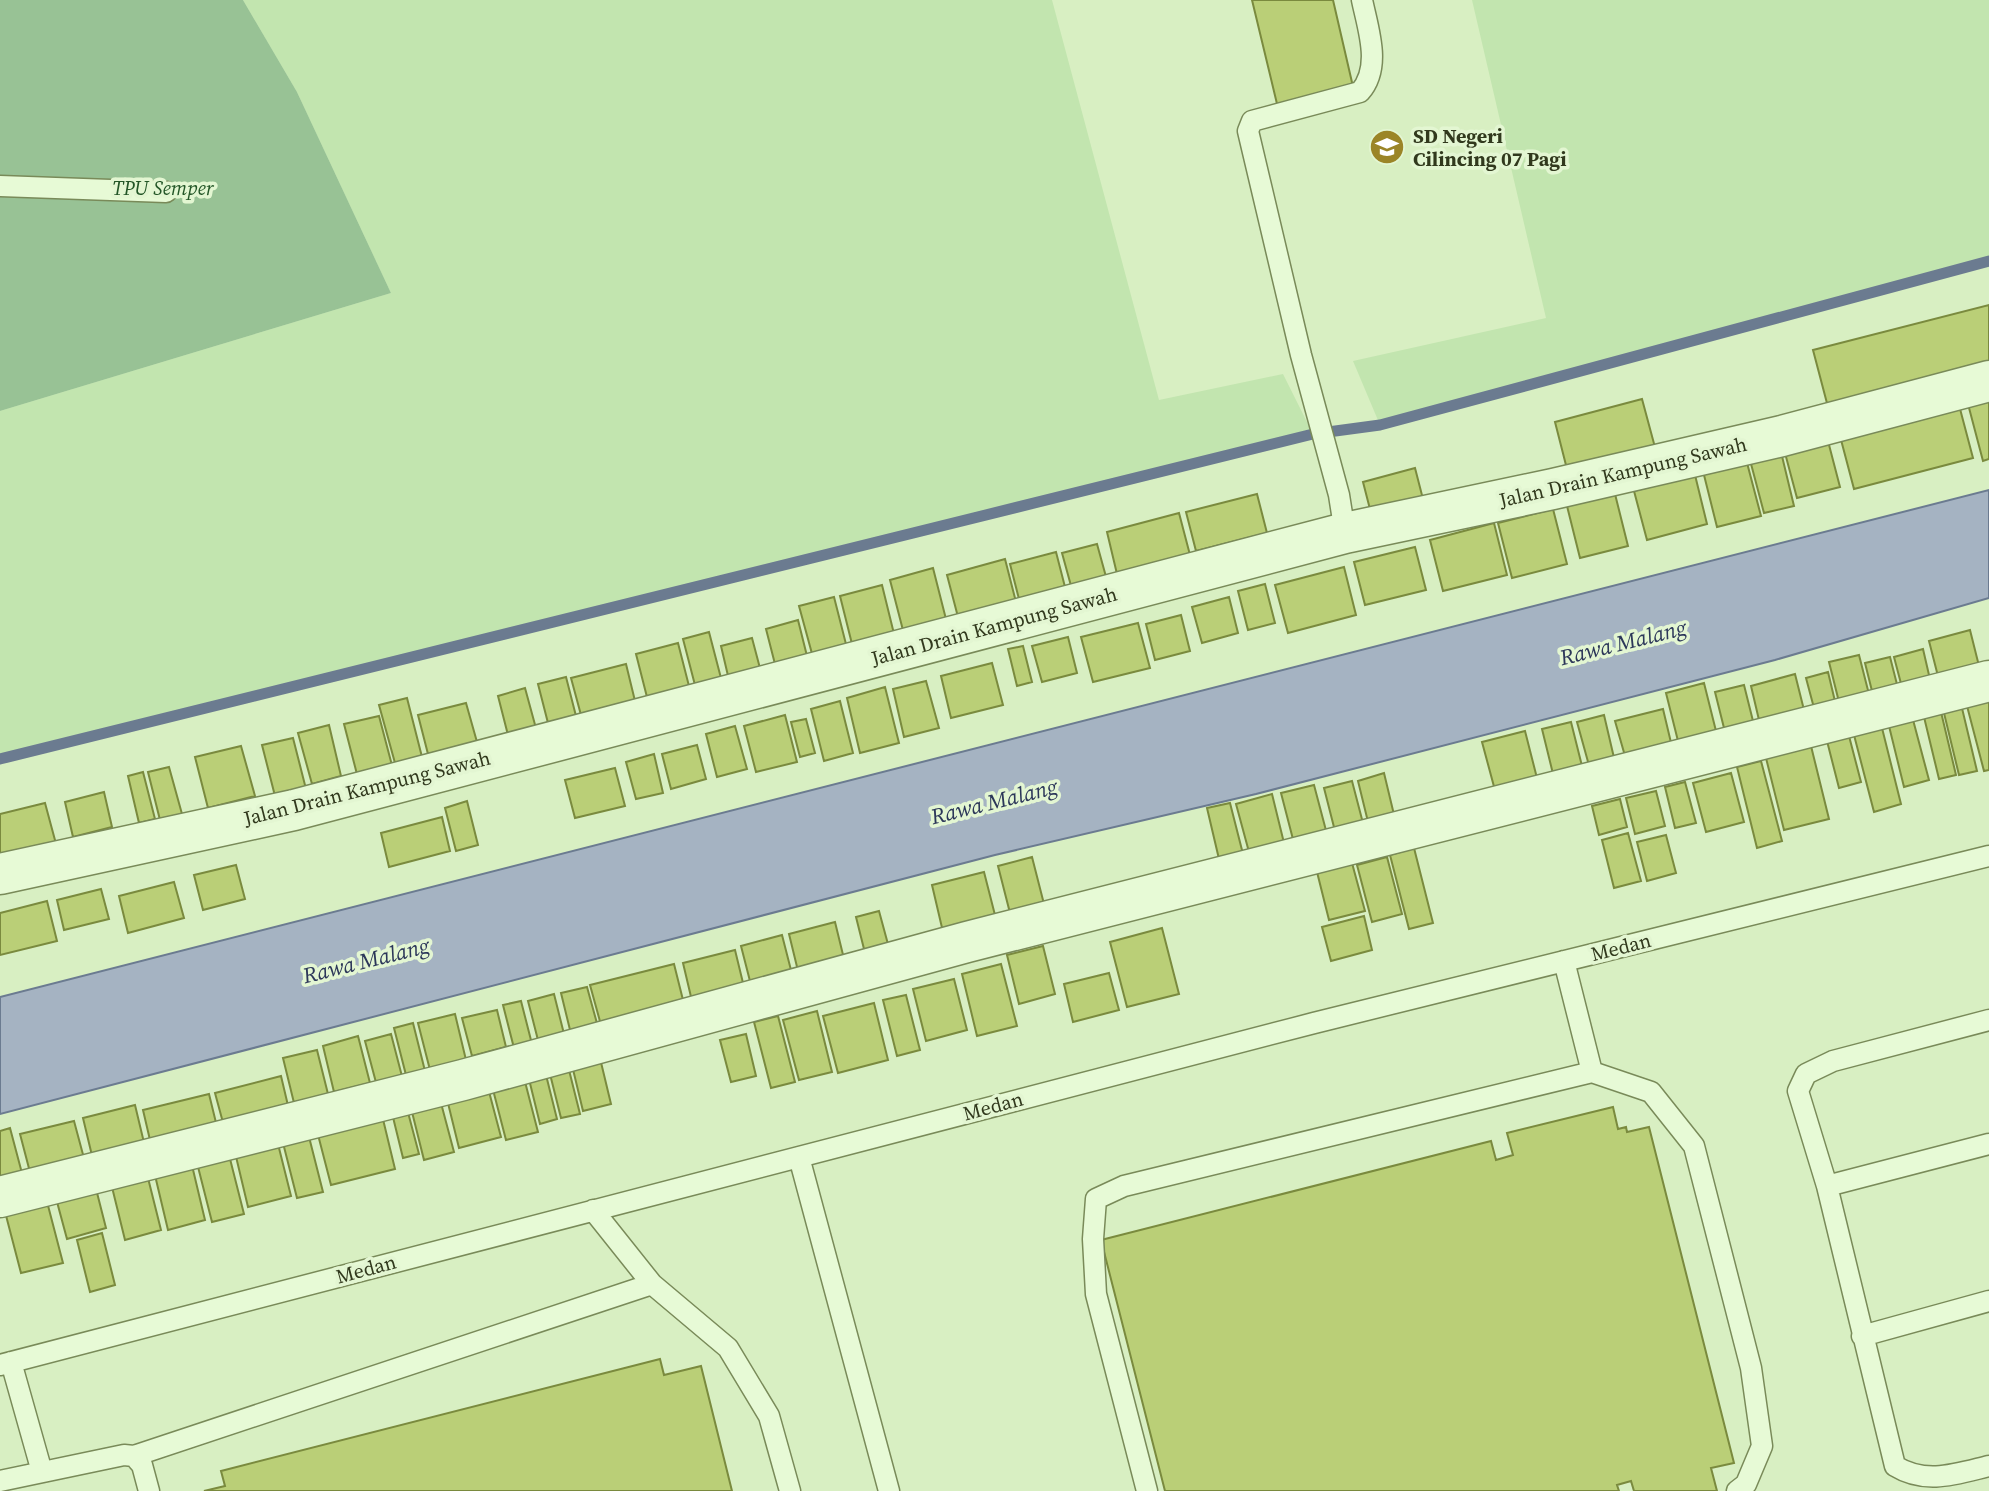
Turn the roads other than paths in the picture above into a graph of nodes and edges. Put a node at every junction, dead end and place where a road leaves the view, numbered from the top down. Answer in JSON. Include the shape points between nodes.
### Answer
{"nodes":[{"id":1,"x":1362,"y":0,"type":"edge"},
{"id":2,"x":0,"y":186,"type":"edge"},
{"id":3,"x":166,"y":192,"type":"dead end"},
{"id":4,"x":1989,"y":381,"type":"edge"},
{"id":5,"x":1342,"y":514,"type":"junction"},
{"id":6,"x":1989,"y":681,"type":"edge"},
{"id":7,"x":1989,"y":856,"type":"edge"},
{"id":8,"x":0,"y":874,"type":"edge"},
{"id":9,"x":1564,"y":961,"type":"junction"},
{"id":10,"x":1989,"y":1020,"type":"edge"},
{"id":11,"x":1592,"y":1072,"type":"junction"},
{"id":12,"x":1989,"y":1144,"type":"edge"},
{"id":13,"x":799,"y":1157,"type":"junction"},
{"id":14,"x":1827,"y":1186,"type":"junction"},
{"id":15,"x":0,"y":1197,"type":"edge"},
{"id":16,"x":593,"y":1210,"type":"junction"},
{"id":17,"x":652,"y":1284,"type":"junction"},
{"id":18,"x":1989,"y":1301,"type":"edge"},
{"id":19,"x":1862,"y":1336,"type":"junction"},
{"id":20,"x":6,"y":1364,"type":"edge"},
{"id":21,"x":134,"y":1456,"type":"junction"},
{"id":22,"x":1989,"y":1466,"type":"edge"},
{"id":23,"x":42,"y":1472,"type":"junction"},
{"id":24,"x":0,"y":1481,"type":"edge"},
{"id":25,"x":149,"y":1491,"type":"edge"},
{"id":26,"x":790,"y":1491,"type":"edge"},
{"id":27,"x":889,"y":1491,"type":"edge"},
{"id":28,"x":1147,"y":1491,"type":"edge"},
{"id":29,"x":1737,"y":1491,"type":"edge"}],
"edges":[{"from":1,"to":5,"type":"lane","via":[[1373,55],[1360,92],[1249,125]]},
{"from":2,"to":3,"type":"lane"},
{"from":4,"to":5,"type":"street","name":"Jalan Drain Kampung Sawah","via":[[1553,489]]},
{"from":5,"to":8,"type":"street","name":"Jalan Drain Kampung Sawah","via":[[802,678],[294,810]]},
{"from":6,"to":15,"type":"street"},
{"from":7,"to":9,"type":"lane","name":"Medan"},
{"from":9,"to":11,"type":"lane"},
{"from":9,"to":13,"type":"lane","name":"Medan"},
{"from":10,"to":14,"type":"lane","via":[[1833,1061],[1806,1074],[1798,1091]]},
{"from":11,"to":28,"type":"lane","via":[[1124,1186],[1096,1199],[1096,1294]]},
{"from":11,"to":29,"type":"lane","via":[[1651,1092],[1694,1146],[1751,1368],[1762,1446],[1746,1484]]},
{"from":12,"to":14,"type":"lane"},
{"from":13,"to":16,"type":"lane","name":"Medan"},
{"from":13,"to":27,"type":"lane"},
{"from":14,"to":19,"type":"lane"},
{"from":16,"to":17,"type":"lane"},
{"from":16,"to":20,"type":"lane","name":"Medan"},
{"from":17,"to":21,"type":"lane"},
{"from":17,"to":26,"type":"lane","via":[[728,1348],[769,1416]]},
{"from":18,"to":19,"type":"lane"},
{"from":19,"to":22,"type":"lane","via":[[1895,1466],[1911,1476],[1946,1477]]},
{"from":20,"to":23,"type":"lane"},
{"from":21,"to":23,"type":"lane"},
{"from":21,"to":25,"type":"lane"},
{"from":23,"to":24,"type":"lane"}]}
